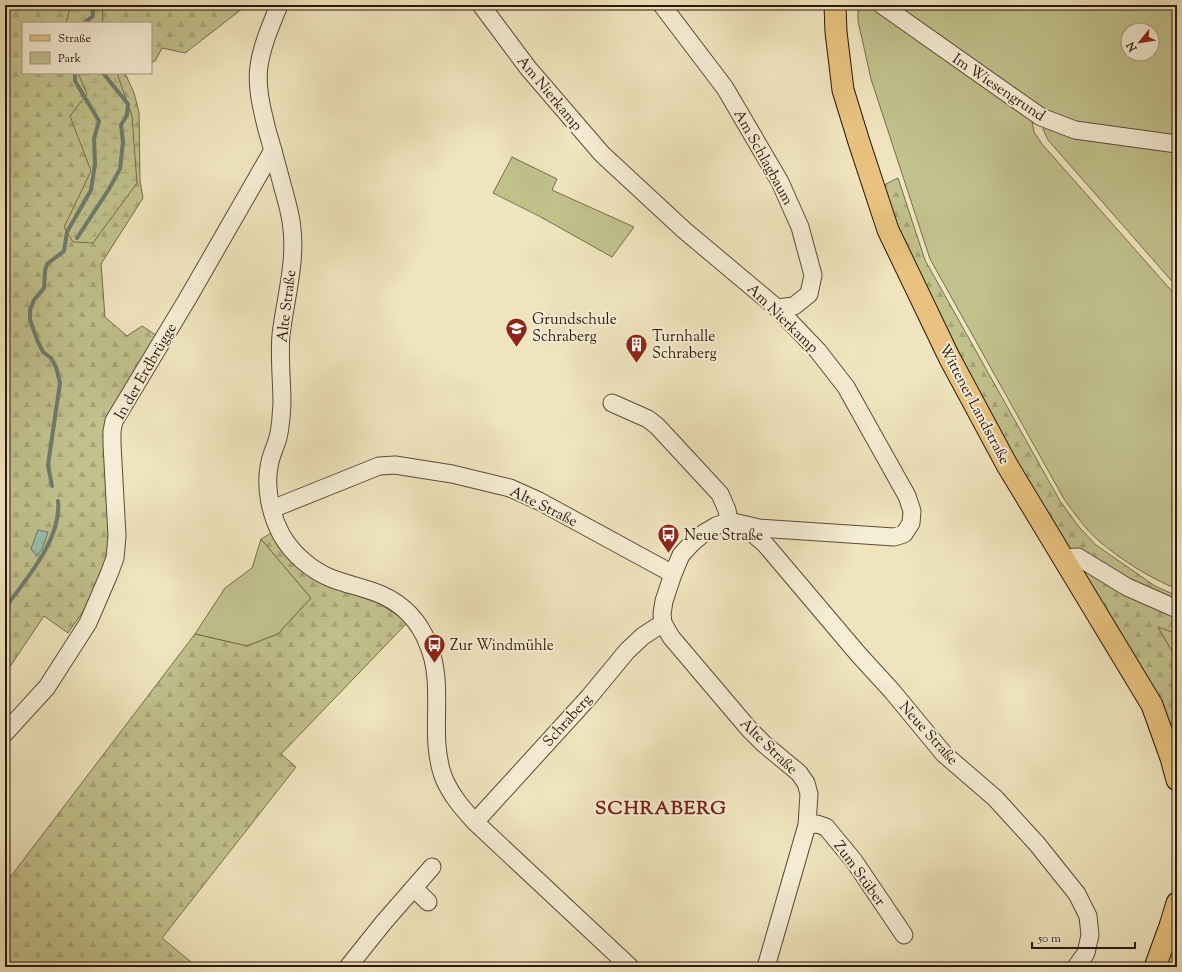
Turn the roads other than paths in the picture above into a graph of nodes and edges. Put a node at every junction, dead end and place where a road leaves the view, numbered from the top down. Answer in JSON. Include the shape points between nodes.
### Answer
{"nodes":[{"id":1,"x":279,"y":5,"type":"edge"},
{"id":2,"x":481,"y":5,"type":"edge"},
{"id":3,"x":662,"y":5,"type":"edge"},
{"id":4,"x":835,"y":5,"type":"edge"},
{"id":5,"x":882,"y":5,"type":"edge"},
{"id":6,"x":1177,"y":144,"type":"edge"},
{"id":7,"x":273,"y":150,"type":"junction"},
{"id":8,"x":777,"y":308,"type":"junction"},
{"id":9,"x":612,"y":403,"type":"dead end"},
{"id":10,"x":272,"y":509,"type":"junction"},
{"id":11,"x":729,"y":521,"type":"junction"},
{"id":12,"x":1063,"y":558,"type":"junction"},
{"id":13,"x":673,"y":574,"type":"junction"},
{"id":14,"x":1177,"y":609,"type":"edge"},
{"id":15,"x":663,"y":623,"type":"junction"},
{"id":16,"x":5,"y":733,"type":"edge"},
{"id":17,"x":1177,"y":780,"type":"edge"},
{"id":18,"x":474,"y":822,"type":"junction"},
{"id":19,"x":807,"y":825,"type":"junction"},
{"id":20,"x":432,"y":867,"type":"dead end"},
{"id":21,"x":414,"y":888,"type":"junction"},
{"id":22,"x":428,"y":902,"type":"dead end"},
{"id":23,"x":1177,"y":903,"type":"edge"},
{"id":24,"x":904,"y":935,"type":"dead end"},
{"id":25,"x":348,"y":967,"type":"edge"},
{"id":26,"x":630,"y":967,"type":"edge"},
{"id":27,"x":766,"y":967,"type":"edge"},
{"id":28,"x":1076,"y":967,"type":"edge"},
{"id":29,"x":1155,"y":967,"type":"edge"}],
"edges":[{"from":1,"to":7,"type":"street","via":[[261,55],[258,75],[261,108]]},
{"from":2,"to":8,"type":"street","name":"Am Nierkamp","via":[[528,68],[602,154],[674,221]]},
{"from":3,"to":8,"type":"street","name":"Am Schlagbaum","via":[[724,88],[780,182],[800,227],[813,275],[809,294],[794,306]]},
{"from":4,"to":12,"type":"main road","name":"Wittener Landstraße","via":[[843,90],[888,230],[952,363],[1007,465]]},
{"from":5,"to":6,"type":"street","name":"Im Wiesengrund","via":[[1040,117],[1076,130]]},
{"from":7,"to":10,"type":"street","name":"Alte Straße","via":[[289,211],[293,238],[281,340],[281,420],[267,482]]},
{"from":7,"to":16,"type":"street","name":"In der Erdbrügge","via":[[114,421],[112,444],[117,536],[115,558],[110,574],[88,623],[47,687]]},
{"from":8,"to":11,"type":"street","name":"Am Nierkamp","via":[[818,350],[846,388],[907,496],[912,511],[911,523],[904,534],[894,537],[759,528]]},
{"from":9,"to":11,"type":"street","via":[[648,419],[657,426],[720,494]]},
{"from":10,"to":13,"type":"street","name":"Alte Straße","via":[[379,466],[395,465],[445,473],[510,488],[539,501]]},
{"from":10,"to":18,"type":"street","via":[[282,537],[307,564],[331,578],[392,600],[409,613],[421,628],[432,654],[436,675],[438,755],[444,777],[456,801]]},
{"from":11,"to":13,"type":"street","via":[[716,526],[692,543],[681,555]]},
{"from":11,"to":28,"type":"street","name":"Neue Straße","via":[[751,532],[765,544],[944,754],[995,798],[1037,844],[1077,894],[1088,916],[1090,936],[1086,953]]},
{"from":12,"to":14,"type":"street","via":[[1078,557],[1127,587]]},
{"from":12,"to":17,"type":"main road","name":"Wittener Landstraße","via":[[1152,705]]},
{"from":13,"to":15,"type":"street","via":[[664,601]]},
{"from":15,"to":18,"type":"street","name":"Schraberg","via":[[643,636],[627,651],[589,697]]},
{"from":15,"to":19,"type":"street","name":"Alte Straße","via":[[671,637],[749,729],[799,773],[806,783],[809,794]]},
{"from":18,"to":26,"type":"street"},
{"from":19,"to":24,"type":"street","name":"Zum Stüber","via":[[826,826],[854,861]]},
{"from":19,"to":27,"type":"street","name":"Alte Straße"},
{"from":20,"to":21,"type":"street"},
{"from":21,"to":22,"type":"street"},
{"from":21,"to":25,"type":"street"},
{"from":23,"to":29,"type":"main road"}]}
